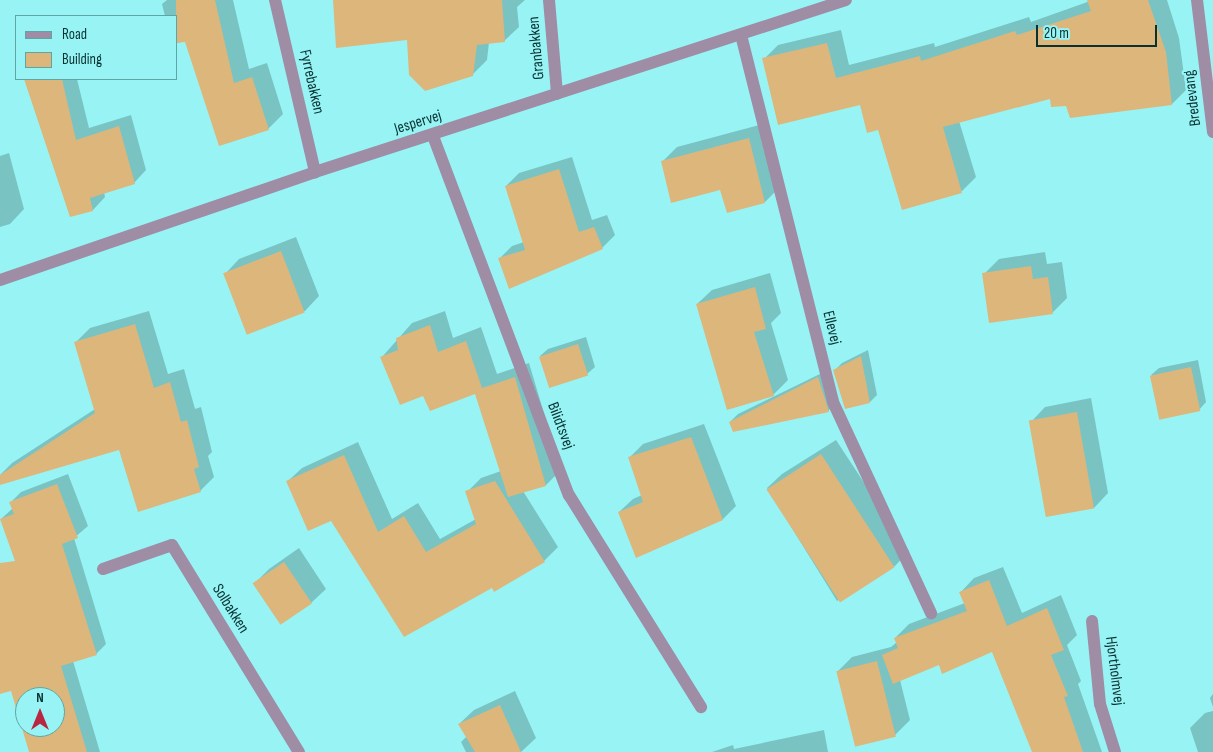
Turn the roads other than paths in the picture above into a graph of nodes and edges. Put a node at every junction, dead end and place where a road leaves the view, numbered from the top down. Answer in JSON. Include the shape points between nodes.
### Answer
{"nodes":[{"id":1,"x":275,"y":0,"type":"edge"},
{"id":2,"x":549,"y":0,"type":"edge"},
{"id":3,"x":846,"y":0,"type":"edge"},
{"id":4,"x":1197,"y":0,"type":"edge"},
{"id":5,"x":741,"y":35,"type":"junction"},
{"id":6,"x":557,"y":94,"type":"junction"},
{"id":7,"x":1213,"y":132,"type":"edge"},
{"id":8,"x":433,"y":136,"type":"junction"},
{"id":9,"x":315,"y":172,"type":"junction"},
{"id":10,"x":0,"y":280,"type":"edge"},
{"id":11,"x":103,"y":569,"type":"dead end"},
{"id":12,"x":932,"y":612,"type":"dead end"},
{"id":13,"x":1092,"y":621,"type":"dead end"},
{"id":14,"x":701,"y":707,"type":"dead end"},
{"id":15,"x":300,"y":752,"type":"edge"},
{"id":16,"x":1115,"y":752,"type":"edge"}],
"edges":[{"from":1,"to":9,"type":"street","name":"Fyrrebakken"},
{"from":2,"to":6,"type":"street","name":"Granbakken"},
{"from":3,"to":5,"type":"street","name":"Jespervej"},
{"from":4,"to":7,"type":"street","name":"Bredevang"},
{"from":5,"to":6,"type":"street","name":"Jespervej"},
{"from":5,"to":12,"type":"street","name":"Ellevej","via":[[833,402]]},
{"from":6,"to":8,"type":"street","name":"Jespervej"},
{"from":8,"to":9,"type":"street","name":"Jespervej"},
{"from":8,"to":14,"type":"street","name":"Bilidtsvej","via":[[569,495]]},
{"from":9,"to":10,"type":"street","name":"Jespervej"},
{"from":11,"to":15,"type":"street","name":"Solbakken","via":[[172,546]]},
{"from":13,"to":16,"type":"street","name":"Hjortholmvej","via":[[1100,704]]}]}
